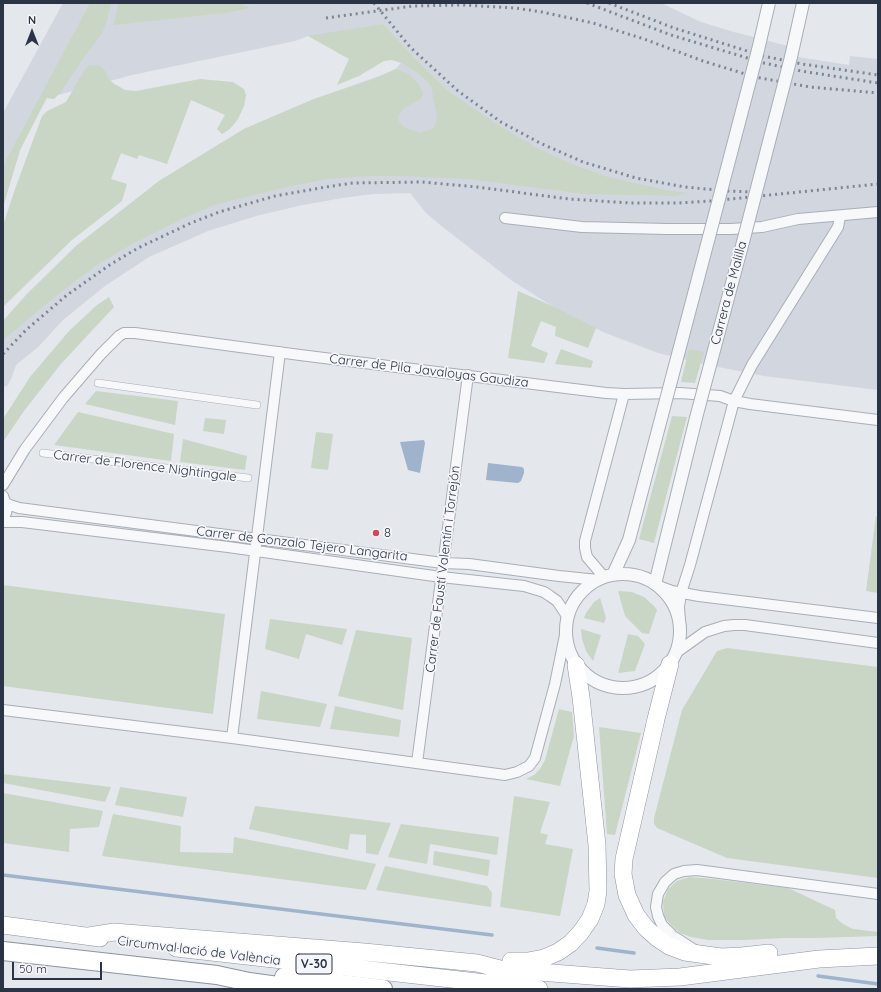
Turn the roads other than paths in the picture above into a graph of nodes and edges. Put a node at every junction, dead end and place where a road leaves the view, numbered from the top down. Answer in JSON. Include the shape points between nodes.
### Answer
{"nodes":[{"id":1,"x":769,"y":3,"type":"edge"},
{"id":2,"x":803,"y":3,"type":"edge"},
{"id":3,"x":878,"y":212,"type":"edge"},
{"id":4,"x":840,"y":217,"type":"junction"},
{"id":5,"x":505,"y":218,"type":"dead end"},
{"id":6,"x":280,"y":352,"type":"junction"},
{"id":7,"x":468,"y":375,"type":"junction"},
{"id":8,"x":98,"y":383,"type":"dead end"},
{"id":9,"x":624,"y":394,"type":"junction"},
{"id":10,"x":734,"y":401,"type":"junction"},
{"id":11,"x":257,"y":405,"type":"dead end"},
{"id":12,"x":878,"y":420,"type":"edge"},
{"id":13,"x":43,"y":453,"type":"dead end"},
{"id":14,"x":248,"y":478,"type":"dead end"},
{"id":15,"x":3,"y":485,"type":"edge"},
{"id":16,"x":5,"y":499,"type":"edge"},
{"id":17,"x":3,"y":520,"type":"edge"},
{"id":18,"x":258,"y":538,"type":"junction"},
{"id":19,"x":256,"y":551,"type":"junction"},
{"id":20,"x":443,"y":562,"type":"junction"},
{"id":21,"x":442,"y":576,"type":"junction"},
{"id":22,"x":605,"y":577,"type":"junction"},
{"id":23,"x":657,"y":585,"type":"junction"},
{"id":24,"x":681,"y":593,"type":"junction"},
{"id":25,"x":567,"y":616,"type":"junction"},
{"id":26,"x":878,"y":618,"type":"edge"},
{"id":27,"x":680,"y":622,"type":"junction"},
{"id":28,"x":565,"y":635,"type":"junction"},
{"id":29,"x":878,"y":643,"type":"edge"},
{"id":30,"x":673,"y":658,"type":"junction"},
{"id":31,"x":576,"y":665,"type":"junction"},
{"id":32,"x":3,"y":710,"type":"edge"},
{"id":33,"x":232,"y":738,"type":"junction"},
{"id":34,"x":417,"y":762,"type":"junction"},
{"id":35,"x":878,"y":894,"type":"edge"},
{"id":36,"x":3,"y":925,"type":"edge"},
{"id":37,"x":89,"y":936,"type":"junction"},
{"id":38,"x":878,"y":948,"type":"edge"},
{"id":39,"x":3,"y":951,"type":"edge"},
{"id":40,"x":701,"y":954,"type":"junction"},
{"id":41,"x":878,"y":956,"type":"edge"},
{"id":42,"x":477,"y":963,"type":"junction"},
{"id":43,"x":217,"y":975,"type":"junction"},
{"id":44,"x":300,"y":989,"type":"edge"},
{"id":45,"x":383,"y":989,"type":"edge"},
{"id":46,"x":539,"y":989,"type":"edge"}],
"edges":[{"from":1,"to":22,"type":"street","bridge":true,"via":[[629,540]]},
{"from":2,"to":23,"type":"street","name":"Carrera de Malilla","bridge":true,"via":[[696,418]]},
{"from":3,"to":4,"type":"street"},
{"from":4,"to":5,"type":"street","via":[[731,230],[582,227]]},
{"from":4,"to":10,"type":"street","via":[[838,227],[752,365]]},
{"from":6,"to":7,"type":"street","name":"Carrer de Pila Javaloyas Gaudiza"},
{"from":6,"to":15,"type":"street","name":"Carrer de Pila Javaloyas Gaudiza","via":[[124,333],[106,348],[63,398],[25,449]]},
{"from":6,"to":18,"type":"street"},
{"from":7,"to":9,"type":"street","name":"Carrer de Pila Javaloyas Gaudiza"},
{"from":7,"to":20,"type":"street","name":"Carrer de Faustí Valentín i Torrejón"},
{"from":8,"to":11,"type":"street"},
{"from":9,"to":10,"type":"street","name":"Carrer de Pila Javaloyas Gaudiza","via":[[680,393],[720,396]]},
{"from":9,"to":22,"type":"street","via":[[585,541],[587,556]]},
{"from":10,"to":12,"type":"street","name":"Carrer de Pila Javaloyas Gaudiza"},
{"from":10,"to":24,"type":"street"},
{"from":13,"to":14,"type":"street","name":"Carrer de Florence Nightingale"},
{"from":16,"to":17,"type":"street","via":[[6,513]]},
{"from":16,"to":18,"type":"street","name":"Carrer de Gonzalo Tejero Langarita","via":[[10,505],[20,508]]},
{"from":17,"to":19,"type":"street","name":"Carrer de Gonzalo Tejero Langarita"},
{"from":18,"to":19,"type":"street"},
{"from":18,"to":20,"type":"street","name":"Carrer de Gonzalo Tejero Langarita"},
{"from":19,"to":21,"type":"street","name":"Carrer de Gonzalo Tejero Langarita"},
{"from":19,"to":33,"type":"street"},
{"from":20,"to":21,"type":"street","name":"Carrer de Faustí Valentín i Torrejón"},
{"from":20,"to":22,"type":"street","name":"Carrer de Gonzalo Tejero Langarita","via":[[559,576]]},
{"from":21,"to":25,"type":"street","name":"Carrer de Gonzalo Tejero Langarita","via":[[535,589],[557,601]]},
{"from":21,"to":34,"type":"street","name":"Carrer de Faustí Valentín i Torrejón"},
{"from":22,"to":23,"type":"street","via":[[628,574],[642,577]]},
{"from":22,"to":25,"type":"street","via":[[585,588],[574,601]]},
{"from":23,"to":24,"type":"street"},
{"from":23,"to":27,"type":"street","via":[[676,608]]},
{"from":24,"to":26,"type":"street"},
{"from":24,"to":27,"type":"street"},
{"from":25,"to":28,"type":"street"},
{"from":27,"to":30,"type":"street","via":[[680,637]]},
{"from":28,"to":31,"type":"street","via":[[568,651]]},
{"from":28,"to":34,"type":"street","via":[[538,750],[529,766],[517,772],[504,774]]},
{"from":29,"to":30,"type":"street","via":[[734,625],[705,632]]},
{"from":30,"to":31,"type":"street","via":[[657,678],[641,686],[623,689],[600,684],[589,678]]},
{"from":30,"to":40,"type":"highway","via":[[656,719],[624,859],[623,874],[630,905],[646,928],[669,946]]},
{"from":31,"to":42,"type":"highway","via":[[597,845],[596,904],[581,932],[558,952],[528,961]]},
{"from":32,"to":33,"type":"street"},
{"from":33,"to":34,"type":"street"},
{"from":35,"to":40,"type":"street","via":[[697,870],[684,871],[670,877],[661,887],[656,907],[662,925],[673,936]]},
{"from":36,"to":37,"type":"highway","name":"Circumval·lació de València","number":"V-30"},
{"from":37,"to":42,"type":"highway","via":[[114,932]]},
{"from":37,"to":46,"type":"highway","name":"Circumval·lació de València","number":"V-30","via":[[113,941]]},
{"from":38,"to":40,"type":"highway","via":[[802,950],[742,956]]},
{"from":39,"to":43,"type":"highway","name":"Circumval·lació de València","number":"V-30"},
{"from":41,"to":42,"type":"highway","via":[[819,958],[680,977],[630,979],[500,969]]},
{"from":43,"to":44,"type":"highway","name":"Circumval·lació de València","number":"V-30"},
{"from":43,"to":45,"type":"highway","via":[[249,973]]}]}
